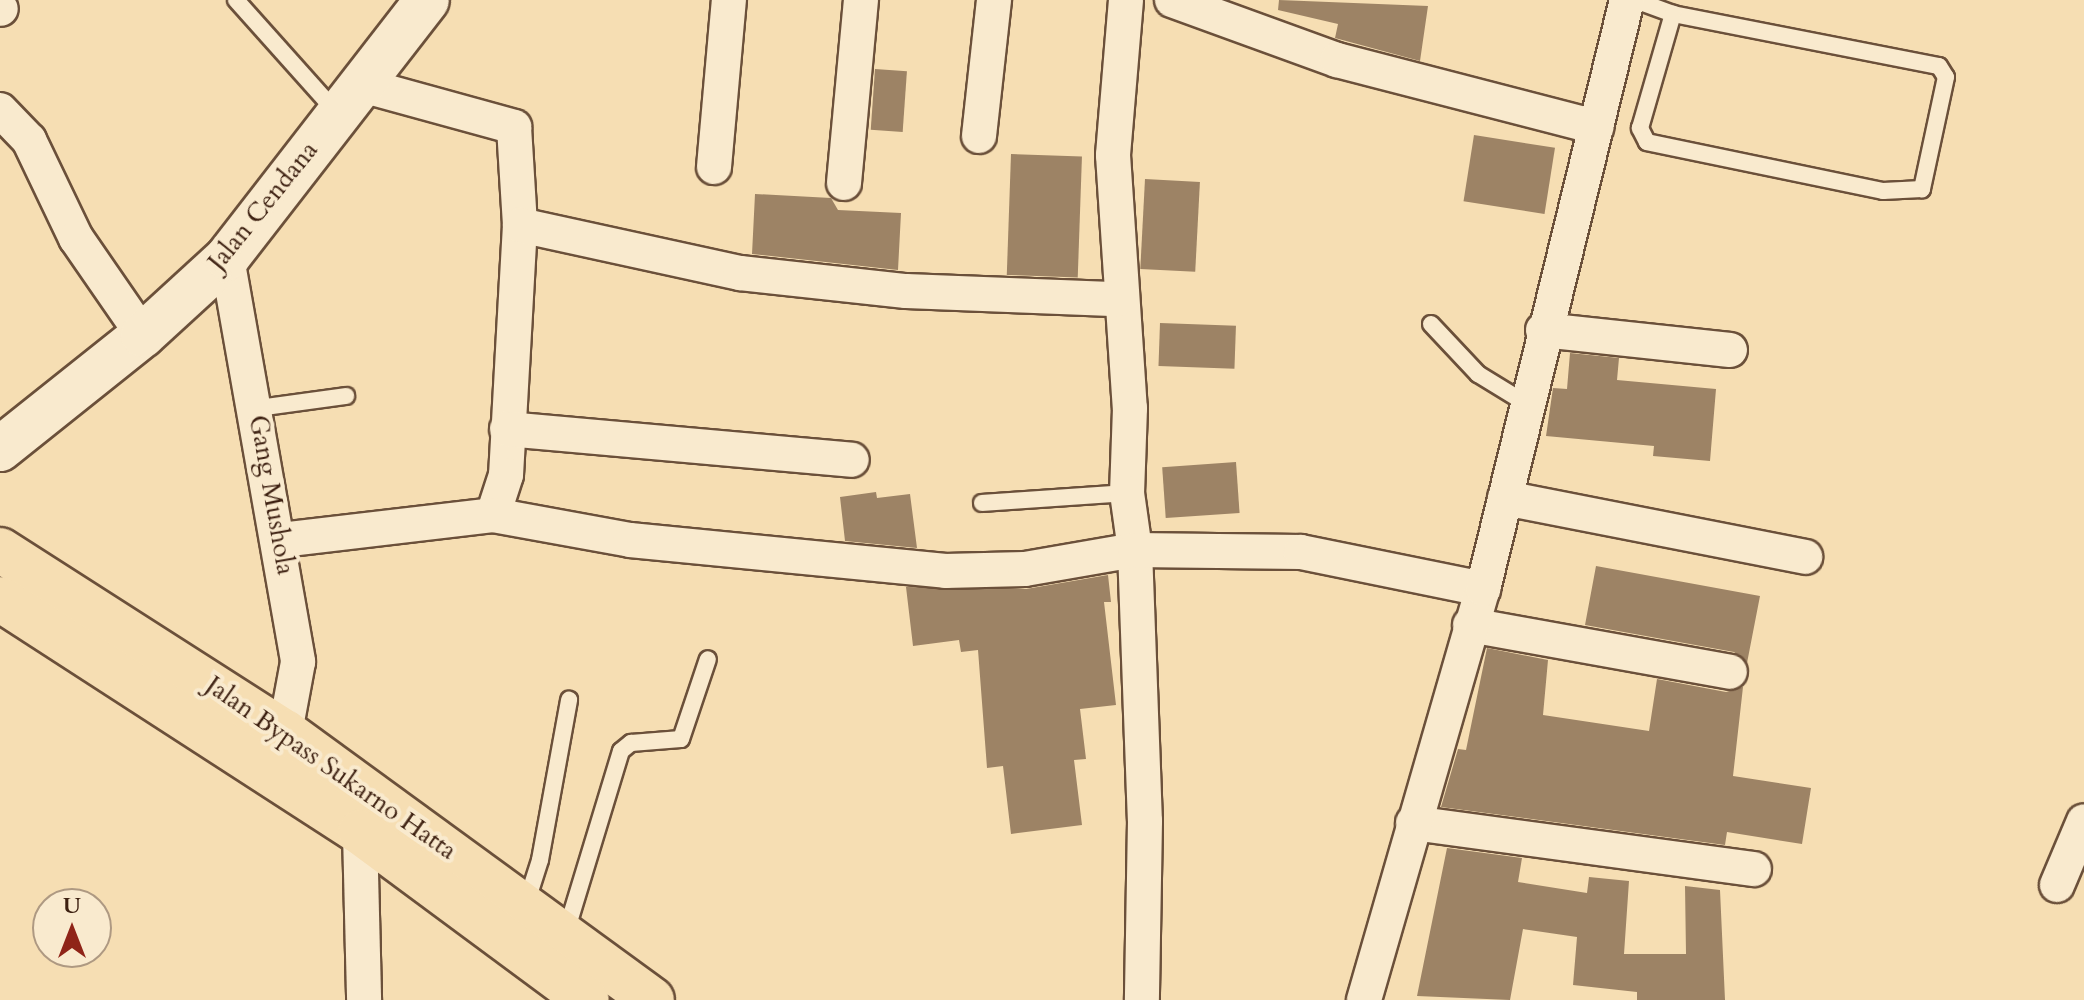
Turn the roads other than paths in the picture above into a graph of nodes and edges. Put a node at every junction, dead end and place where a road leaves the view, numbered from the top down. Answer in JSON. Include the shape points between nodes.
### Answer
{"nodes":[{"id":1,"x":236,"y":0,"type":"edge"},
{"id":2,"x":427,"y":0,"type":"edge"},
{"id":3,"x":729,"y":0,"type":"edge"},
{"id":4,"x":861,"y":0,"type":"edge"},
{"id":5,"x":994,"y":0,"type":"edge"},
{"id":6,"x":1126,"y":0,"type":"edge"},
{"id":7,"x":1172,"y":0,"type":"edge"},
{"id":8,"x":1627,"y":0,"type":"edge"},
{"id":9,"x":1635,"y":0,"type":"edge"},
{"id":10,"x":1673,"y":14,"type":"junction"},
{"id":11,"x":350,"y":99,"type":"junction"},
{"id":12,"x":0,"y":110,"type":"edge"},
{"id":13,"x":1597,"y":127,"type":"junction"},
{"id":14,"x":979,"y":136,"type":"dead end"},
{"id":15,"x":714,"y":167,"type":"dead end"},
{"id":16,"x":844,"y":183,"type":"dead end"},
{"id":17,"x":520,"y":225,"type":"junction"},
{"id":18,"x":227,"y":258,"type":"junction"},
{"id":19,"x":1118,"y":299,"type":"junction"},
{"id":20,"x":1431,"y":324,"type":"dead end"},
{"id":21,"x":1543,"y":330,"type":"junction"},
{"id":22,"x":143,"y":335,"type":"junction"},
{"id":23,"x":1730,"y":350,"type":"dead end"},
{"id":24,"x":346,"y":396,"type":"dead end"},
{"id":25,"x":1527,"y":404,"type":"junction"},
{"id":26,"x":258,"y":408,"type":"junction"},
{"id":27,"x":507,"y":429,"type":"junction"},
{"id":28,"x":0,"y":449,"type":"edge"},
{"id":29,"x":852,"y":460,"type":"dead end"},
{"id":30,"x":1127,"y":493,"type":"junction"},
{"id":31,"x":1505,"y":498,"type":"junction"},
{"id":32,"x":982,"y":503,"type":"dead end"},
{"id":33,"x":493,"y":515,"type":"junction"},
{"id":34,"x":281,"y":540,"type":"junction"},
{"id":35,"x":0,"y":550,"type":"edge"},
{"id":36,"x":1135,"y":550,"type":"junction"},
{"id":37,"x":1805,"y":557,"type":"dead end"},
{"id":38,"x":1483,"y":589,"type":"junction"},
{"id":39,"x":0,"y":599,"type":"edge"},
{"id":40,"x":1470,"y":625,"type":"junction"},
{"id":41,"x":708,"y":659,"type":"dead end"},
{"id":42,"x":1730,"y":672,"type":"dead end"},
{"id":43,"x":569,"y":700,"type":"dead end"},
{"id":44,"x":285,"y":732,"type":"junction"},
{"id":45,"x":2084,"y":821,"type":"edge"},
{"id":46,"x":1413,"y":823,"type":"junction"},
{"id":47,"x":360,"y":832,"type":"junction"},
{"id":48,"x":1754,"y":869,"type":"dead end"},
{"id":49,"x":2057,"y":885,"type":"dead end"},
{"id":50,"x":526,"y":904,"type":"junction"},
{"id":51,"x":556,"y":951,"type":"junction"},
{"id":52,"x":364,"y":1000,"type":"edge"},
{"id":53,"x":587,"y":1000,"type":"edge"},
{"id":54,"x":652,"y":1000,"type":"edge"},
{"id":55,"x":1142,"y":1000,"type":"edge"},
{"id":56,"x":1364,"y":1000,"type":"edge"}],
"edges":[{"from":1,"to":11,"type":"lane"},
{"from":2,"to":11,"type":"street","name":"Jalan Cendana"},
{"from":3,"to":15,"type":"street"},
{"from":4,"to":16,"type":"street"},
{"from":5,"to":14,"type":"street"},
{"from":6,"to":19,"type":"street","via":[[1113,155]]},
{"from":7,"to":13,"type":"street","via":[[1337,60]]},
{"from":8,"to":13,"type":"street"},
{"from":9,"to":10,"type":"lane"},
{"from":10,"to":10,"type":"lane","via":[[1640,128],[1647,142],[1883,191],[1922,189],[1944,70]]},
{"from":11,"to":17,"type":"street","via":[[512,123]]},
{"from":11,"to":18,"type":"street","name":"Jalan Cendana"},
{"from":12,"to":22,"type":"street","via":[[29,140],[76,238]]},
{"from":13,"to":21,"type":"street"},
{"from":17,"to":19,"type":"street","via":[[769,277],[906,291]]},
{"from":17,"to":27,"type":"street"},
{"from":18,"to":22,"type":"street","name":"Jalan Cendana"},
{"from":18,"to":26,"type":"street","name":"Gang Mushola"},
{"from":19,"to":30,"type":"street","via":[[1130,408]]},
{"from":20,"to":25,"type":"lane","via":[[1478,374]]},
{"from":21,"to":23,"type":"street"},
{"from":21,"to":25,"type":"street"},
{"from":22,"to":28,"type":"street","name":"Jalan Cendana"},
{"from":24,"to":26,"type":"lane"},
{"from":25,"to":31,"type":"street"},
{"from":26,"to":34,"type":"street","name":"Gang Mushola"},
{"from":27,"to":29,"type":"street"},
{"from":27,"to":33,"type":"street","via":[[506,475]]},
{"from":30,"to":32,"type":"lane"},
{"from":30,"to":36,"type":"street"},
{"from":31,"to":37,"type":"street"},
{"from":31,"to":38,"type":"street"},
{"from":33,"to":34,"type":"street"},
{"from":33,"to":36,"type":"street","via":[[630,540],[945,571],[1025,569]]},
{"from":34,"to":44,"type":"street","name":"Gang Mushola","via":[[298,662]]},
{"from":35,"to":44,"type":"highway","name":"Jalan Bypass Sukarno Hatta"},
{"from":36,"to":38,"type":"street","via":[[1301,552]]},
{"from":36,"to":55,"type":"street","via":[[1145,821]]},
{"from":38,"to":40,"type":"street"},
{"from":39,"to":47,"type":"highway","name":"Jalan Bypass Sukarno Hatta"},
{"from":40,"to":42,"type":"street"},
{"from":40,"to":46,"type":"street"},
{"from":41,"to":51,"type":"lane","via":[[681,739],[631,743],[621,751]]},
{"from":43,"to":50,"type":"lane","via":[[540,860]]},
{"from":44,"to":50,"type":"highway","name":"Jalan Bypass Sukarno Hatta"},
{"from":45,"to":49,"type":"street"},
{"from":46,"to":48,"type":"street"},
{"from":46,"to":56,"type":"street"},
{"from":47,"to":51,"type":"highway","name":"Jalan Bypass Sukarno Hatta"},
{"from":47,"to":52,"type":"street"},
{"from":50,"to":51,"type":"highway","name":"Jalan Bypass Sukarno Hatta"},
{"from":51,"to":53,"type":"highway","name":"Jalan Bypass Sukarno Hatta"},
{"from":51,"to":54,"type":"highway","name":"Jalan Bypass Sukarno Hatta"}]}
